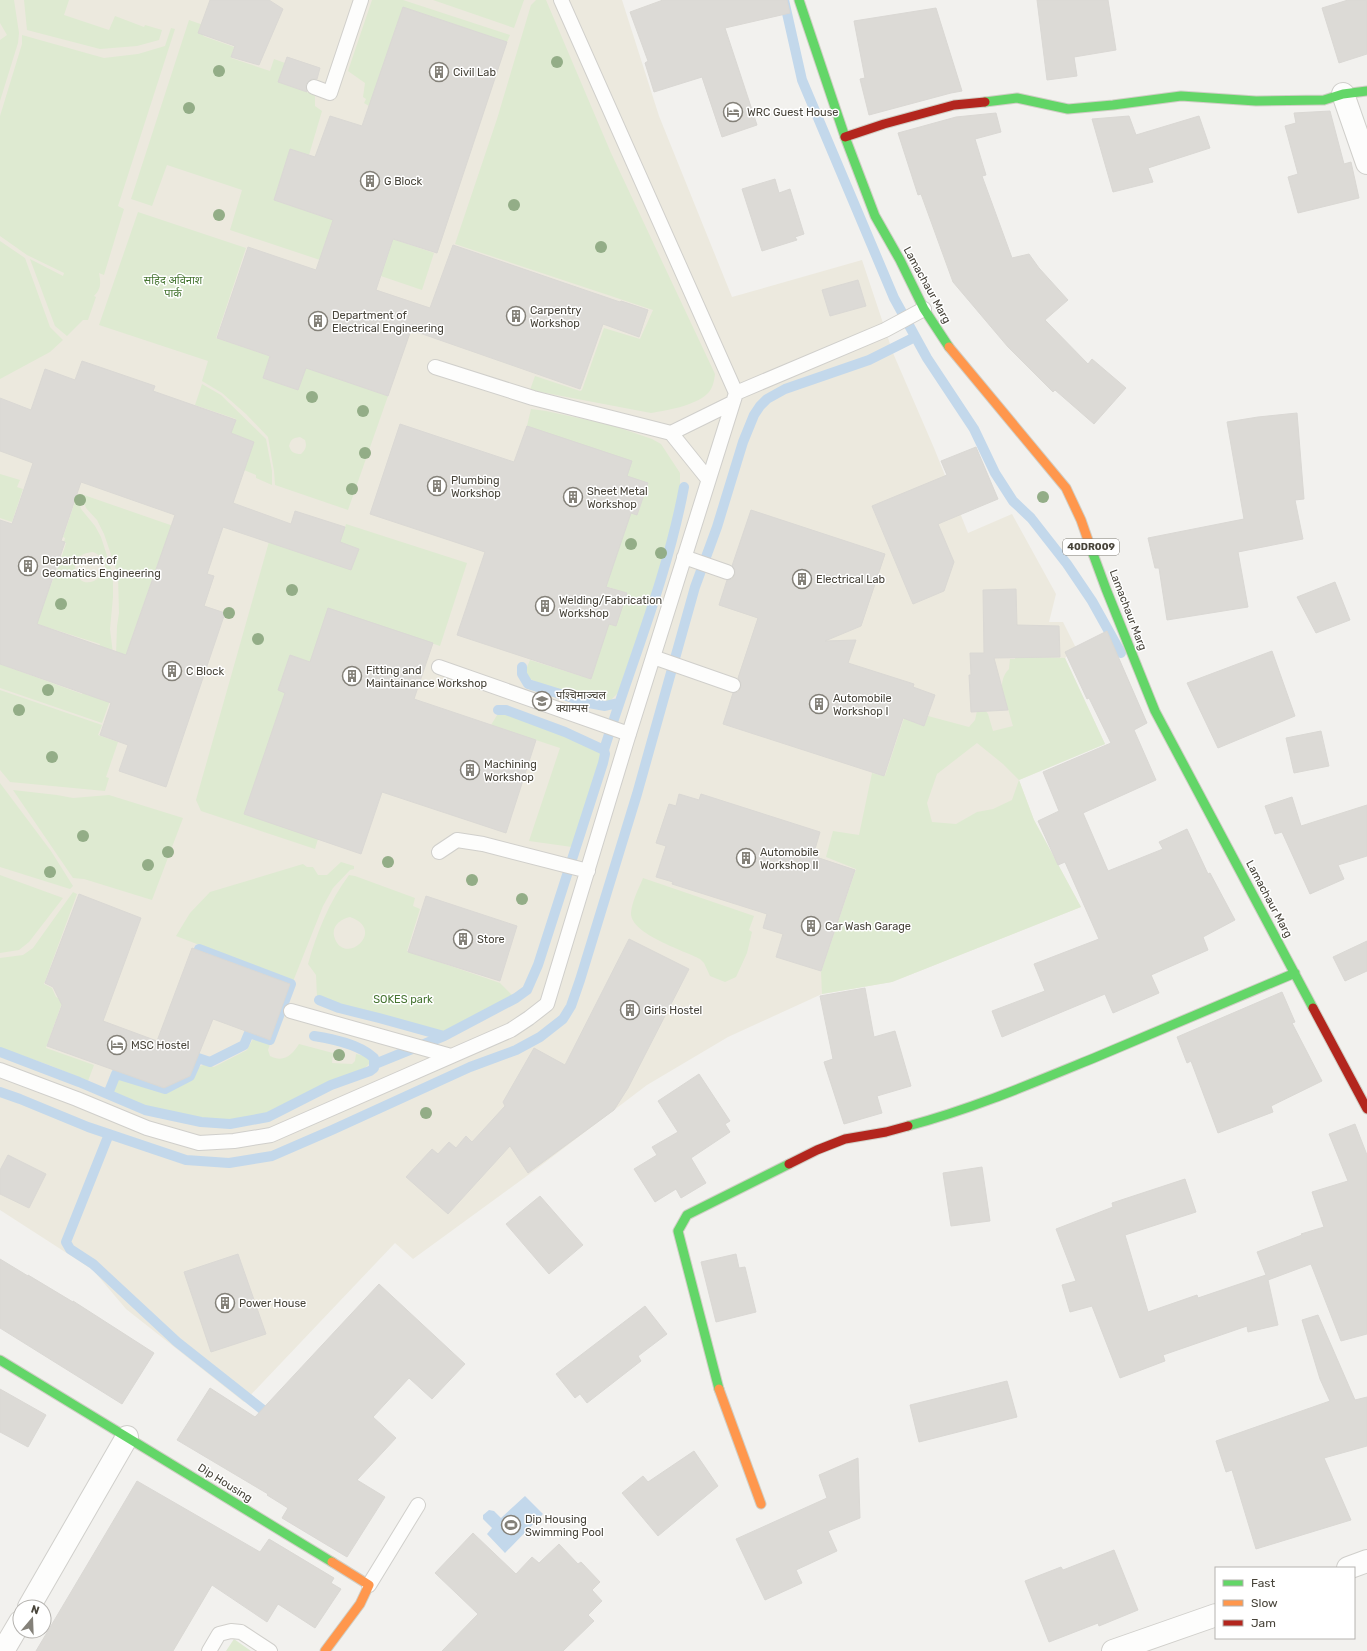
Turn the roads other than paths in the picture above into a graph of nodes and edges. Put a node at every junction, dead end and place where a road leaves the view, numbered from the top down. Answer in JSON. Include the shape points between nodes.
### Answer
{"nodes":[{"id":1,"x":361,"y":0,"type":"edge"},
{"id":2,"x":561,"y":0,"type":"edge"},
{"id":3,"x":799,"y":0,"type":"edge"},
{"id":4,"x":314,"y":88,"type":"dead end"},
{"id":5,"x":1367,"y":91,"type":"edge"},
{"id":6,"x":1343,"y":94,"type":"junction"},
{"id":7,"x":845,"y":137,"type":"junction"},
{"id":8,"x":1367,"y":163,"type":"edge"},
{"id":9,"x":924,"y":309,"type":"junction"},
{"id":10,"x":435,"y":367,"type":"dead end"},
{"id":11,"x":734,"y":398,"type":"junction"},
{"id":12,"x":671,"y":433,"type":"junction"},
{"id":13,"x":708,"y":478,"type":"junction"},
{"id":14,"x":684,"y":558,"type":"junction"},
{"id":15,"x":727,"y":572,"type":"dead end"},
{"id":16,"x":653,"y":657,"type":"junction"},
{"id":17,"x":439,"y":667,"type":"dead end"},
{"id":18,"x":733,"y":685,"type":"dead end"},
{"id":19,"x":629,"y":734,"type":"junction"},
{"id":20,"x":439,"y":852,"type":"dead end"},
{"id":21,"x":588,"y":871,"type":"junction"},
{"id":22,"x":1295,"y":973,"type":"junction"},
{"id":23,"x":291,"y":1011,"type":"dead end"},
{"id":24,"x":451,"y":1056,"type":"junction"},
{"id":25,"x":0,"y":1070,"type":"edge"},
{"id":26,"x":1367,"y":1109,"type":"edge"},
{"id":27,"x":0,"y":1360,"type":"edge"},
{"id":28,"x":127,"y":1437,"type":"junction"},
{"id":29,"x":761,"y":1504,"type":"dead end"},
{"id":30,"x":418,"y":1505,"type":"dead end"},
{"id":31,"x":1367,"y":1561,"type":"edge"},
{"id":32,"x":1351,"y":1567,"type":"edge"},
{"id":33,"x":369,"y":1585,"type":"junction"},
{"id":34,"x":34,"y":1599,"type":"edge"},
{"id":35,"x":1215,"y":1614,"type":"edge"},
{"id":36,"x":12,"y":1636,"type":"edge"},
{"id":37,"x":4,"y":1651,"type":"edge"},
{"id":38,"x":209,"y":1651,"type":"edge"},
{"id":39,"x":270,"y":1651,"type":"edge"},
{"id":40,"x":324,"y":1651,"type":"edge"},
{"id":41,"x":1113,"y":1651,"type":"edge"}],
"edges":[{"from":1,"to":4,"type":"lane","via":[[330,93]]},
{"from":2,"to":11,"type":"lane"},
{"from":3,"to":7,"type":"street","name":"Lamachaur Marg","number":"40DR009"},
{"from":5,"to":6,"type":"street"},
{"from":6,"to":7,"type":"street","via":[[1324,100],[1256,101],[1181,96],[1113,106],[1068,109],[1018,98],[954,105]]},
{"from":6,"to":8,"type":"street"},
{"from":7,"to":9,"type":"street","name":"Lamachaur Marg","number":"40DR009","via":[[875,216]]},
{"from":9,"to":11,"type":"lane","via":[[885,330]]},
{"from":9,"to":22,"type":"street","name":"Lamachaur Marg","number":"40DR009","via":[[949,347],[1066,488],[1081,520],[1155,711]]},
{"from":10,"to":12,"type":"lane","via":[[533,398]]},
{"from":11,"to":12,"type":"lane"},
{"from":11,"to":13,"type":"lane"},
{"from":12,"to":13,"type":"lane"},
{"from":13,"to":14,"type":"lane"},
{"from":14,"to":15,"type":"lane"},
{"from":14,"to":16,"type":"lane"},
{"from":16,"to":18,"type":"lane"},
{"from":16,"to":19,"type":"lane"},
{"from":17,"to":19,"type":"lane"},
{"from":19,"to":21,"type":"lane"},
{"from":20,"to":21,"type":"lane","via":[[457,840],[483,844]]},
{"from":21,"to":24,"type":"lane","via":[[547,1004],[511,1030]]},
{"from":22,"to":26,"type":"street","name":"Lamachaur Marg","number":"40DR009"},
{"from":22,"to":29,"type":"street","via":[[1018,1089],[941,1117],[886,1132],[845,1139],[817,1150],[687,1215],[678,1231],[698,1313],[720,1394]]},
{"from":23,"to":24,"type":"lane"},
{"from":24,"to":25,"type":"lane","via":[[271,1135],[199,1143],[147,1128]]},
{"from":27,"to":28,"type":"street","name":"Dip Housing"},
{"from":28,"to":33,"type":"street","name":"Dip Housing"},
{"from":28,"to":34,"type":"street"},
{"from":30,"to":33,"type":"lane"},
{"from":31,"to":32,"type":"street"},
{"from":33,"to":40,"type":"street","via":[[360,1604]]},
{"from":35,"to":41,"type":"street"},
{"from":36,"to":37,"type":"street"},
{"from":38,"to":39,"type":"lane","via":[[219,1634],[231,1631],[241,1632]]}]}
